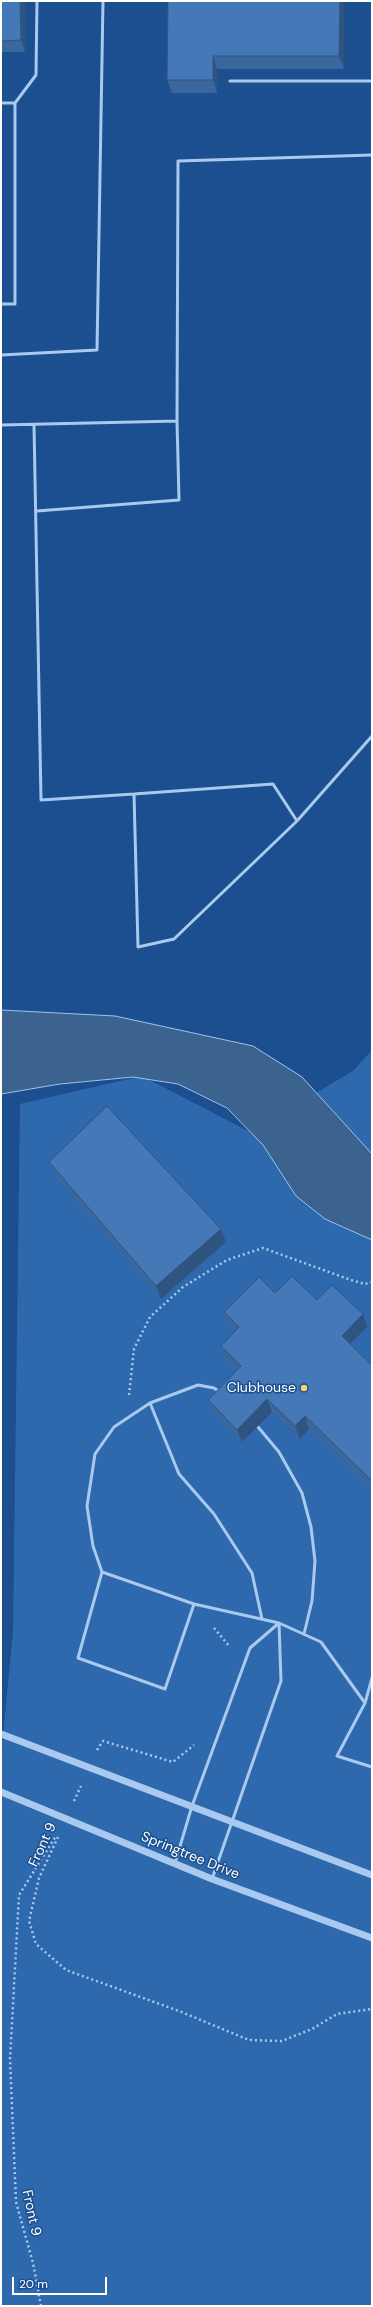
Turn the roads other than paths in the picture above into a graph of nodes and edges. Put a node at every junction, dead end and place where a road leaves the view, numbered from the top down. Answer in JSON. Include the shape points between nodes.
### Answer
{"nodes":[{"id":1,"x":37,"y":1,"type":"edge"},
{"id":2,"x":103,"y":1,"type":"edge"},
{"id":3,"x":230,"y":81,"type":"dead end"},
{"id":4,"x":372,"y":81,"type":"edge"},
{"id":5,"x":15,"y":103,"type":"junction"},
{"id":6,"x":1,"y":104,"type":"edge"},
{"id":7,"x":372,"y":155,"type":"edge"},
{"id":8,"x":1,"y":304,"type":"edge"},
{"id":9,"x":1,"y":355,"type":"edge"},
{"id":10,"x":177,"y":421,"type":"junction"},
{"id":11,"x":34,"y":425,"type":"junction"},
{"id":12,"x":1,"y":426,"type":"edge"},
{"id":13,"x":37,"y":511,"type":"junction"},
{"id":14,"x":372,"y":736,"type":"edge"},
{"id":15,"x":134,"y":794,"type":"junction"},
{"id":16,"x":297,"y":821,"type":"junction"},
{"id":17,"x":223,"y":1394,"type":"edge"},
{"id":18,"x":150,"y":1403,"type":"junction"},
{"id":19,"x":258,"y":1427,"type":"edge"},
{"id":20,"x":102,"y":1572,"type":"junction"},
{"id":21,"x":194,"y":1604,"type":"junction"},
{"id":22,"x":262,"y":1619,"type":"junction"},
{"id":23,"x":279,"y":1623,"type":"junction"},
{"id":24,"x":304,"y":1634,"type":"junction"},
{"id":25,"x":372,"y":1678,"type":"edge"},
{"id":26,"x":365,"y":1703,"type":"junction"},
{"id":27,"x":1,"y":1734,"type":"edge"},
{"id":28,"x":372,"y":1767,"type":"edge"},
{"id":29,"x":1,"y":1792,"type":"edge"},
{"id":30,"x":192,"y":1806,"type":"junction"},
{"id":31,"x":231,"y":1821,"type":"junction"},
{"id":32,"x":175,"y":1864,"type":"junction"},
{"id":33,"x":372,"y":1875,"type":"edge"},
{"id":34,"x":212,"y":1879,"type":"junction"},
{"id":35,"x":372,"y":1938,"type":"edge"}],
"edges":[{"from":1,"to":5,"type":"lane","via":[[36,76]]},
{"from":2,"to":9,"type":"lane","via":[[97,350]]},
{"from":3,"to":4,"type":"lane"},
{"from":5,"to":6,"type":"lane"},
{"from":5,"to":8,"type":"lane","via":[[15,304]]},
{"from":7,"to":10,"type":"lane","via":[[178,161]]},
{"from":10,"to":11,"type":"lane"},
{"from":10,"to":13,"type":"lane","via":[[179,500]]},
{"from":11,"to":12,"type":"lane"},
{"from":11,"to":13,"type":"lane"},
{"from":13,"to":15,"type":"lane","via":[[41,800]]},
{"from":14,"to":16,"type":"lane"},
{"from":15,"to":16,"type":"lane","via":[[273,784]]},
{"from":15,"to":16,"type":"lane","via":[[138,947],[174,939]]},
{"from":17,"to":18,"type":"lane","via":[[214,1388],[198,1385]]},
{"from":18,"to":20,"type":"lane","via":[[114,1427],[95,1454],[87,1506],[93,1546]]},
{"from":18,"to":22,"type":"lane","via":[[179,1474],[214,1514],[252,1572]]},
{"from":19,"to":24,"type":"lane","via":[[279,1452],[302,1493],[311,1527],[315,1561],[312,1601]]},
{"from":20,"to":21,"type":"lane"},
{"from":20,"to":21,"type":"lane","via":[[78,1658],[165,1689]]},
{"from":21,"to":22,"type":"lane"},
{"from":22,"to":23,"type":"lane"},
{"from":23,"to":24,"type":"lane"},
{"from":23,"to":30,"type":"lane","via":[[250,1648]]},
{"from":23,"to":31,"type":"lane","via":[[281,1681]]},
{"from":24,"to":26,"type":"lane","via":[[321,1642]]},
{"from":25,"to":26,"type":"lane"},
{"from":26,"to":28,"type":"lane","via":[[337,1756]]},
{"from":27,"to":30,"type":"street"},
{"from":29,"to":32,"type":"street","name":"Springtree Drive"},
{"from":30,"to":31,"type":"street"},
{"from":30,"to":32,"type":"lane"},
{"from":31,"to":33,"type":"street"},
{"from":31,"to":34,"type":"lane"},
{"from":32,"to":34,"type":"street","name":"Springtree Drive"},
{"from":34,"to":35,"type":"street","name":"Springtree Drive"}]}
